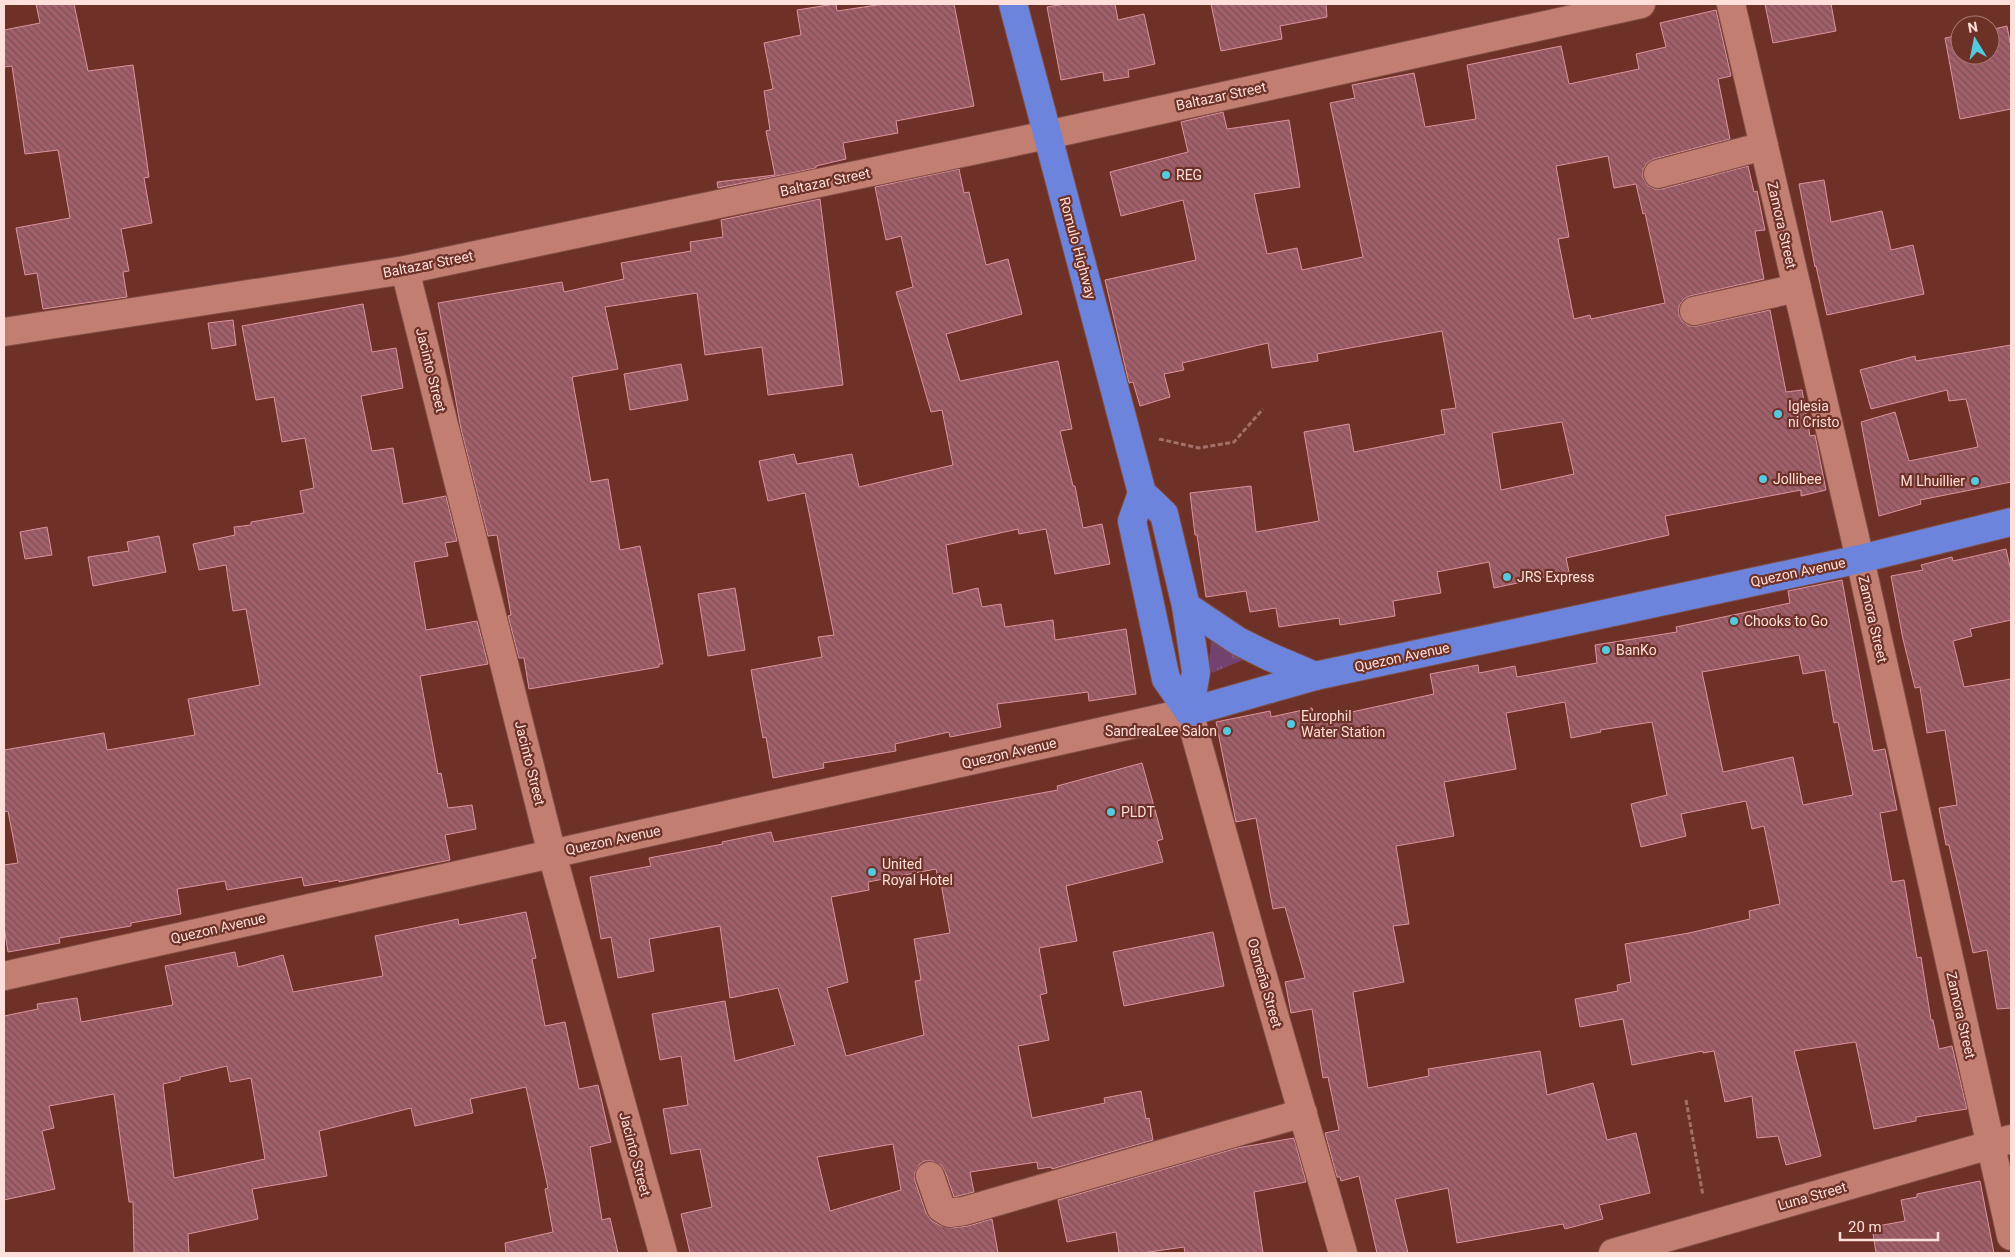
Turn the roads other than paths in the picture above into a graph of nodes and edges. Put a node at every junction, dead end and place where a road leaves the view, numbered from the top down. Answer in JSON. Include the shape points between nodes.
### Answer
{"nodes":[{"id":1,"x":1012,"y":4,"type":"edge"},
{"id":2,"x":1641,"y":4,"type":"edge"},
{"id":3,"x":1731,"y":4,"type":"edge"},
{"id":4,"x":1047,"y":135,"type":"junction"},
{"id":5,"x":1764,"y":146,"type":"junction"},
{"id":6,"x":1658,"y":174,"type":"dead end"},
{"id":7,"x":405,"y":270,"type":"junction"},
{"id":8,"x":1797,"y":288,"type":"junction"},
{"id":9,"x":1694,"y":311,"type":"dead end"},
{"id":10,"x":4,"y":332,"type":"edge"},
{"id":11,"x":1142,"y":492,"type":"junction"},
{"id":12,"x":2011,"y":522,"type":"edge"},
{"id":13,"x":1860,"y":559,"type":"junction"},
{"id":14,"x":1186,"y":606,"type":"junction"},
{"id":15,"x":1315,"y":676,"type":"junction"},
{"id":16,"x":1189,"y":712,"type":"junction"},
{"id":17,"x":552,"y":854,"type":"junction"},
{"id":18,"x":4,"y":976,"type":"edge"},
{"id":19,"x":1302,"y":1113,"type":"junction"},
{"id":20,"x":2001,"y":1142,"type":"edge"},
{"id":21,"x":930,"y":1176,"type":"dead end"},
{"id":22,"x":2011,"y":1236,"type":"edge"},
{"id":23,"x":663,"y":1253,"type":"edge"},
{"id":24,"x":1343,"y":1253,"type":"edge"},
{"id":25,"x":1613,"y":1253,"type":"edge"}],
"edges":[{"from":1,"to":4,"type":"highway","name":"Romulo Highway"},
{"from":2,"to":4,"type":"street","name":"Baltazar Street"},
{"from":3,"to":5,"type":"street","name":"Zamora Street"},
{"from":4,"to":7,"type":"street","name":"Baltazar Street"},
{"from":4,"to":11,"type":"highway","name":"Romulo Highway"},
{"from":5,"to":6,"type":"street"},
{"from":5,"to":8,"type":"street","name":"Zamora Street"},
{"from":7,"to":10,"type":"street","name":"Baltazar Street"},
{"from":7,"to":17,"type":"street","name":"Jacinto Street"},
{"from":8,"to":9,"type":"street"},
{"from":8,"to":13,"type":"street","name":"Zamora Street"},
{"from":11,"to":14,"type":"highway","name":"Romulo Highway","via":[[1164,514]]},
{"from":11,"to":16,"type":"highway","via":[[1132,522],[1166,679]]},
{"from":12,"to":13,"type":"highway","name":"Quezon Avenue"},
{"from":13,"to":15,"type":"highway","name":"Quezon Avenue"},
{"from":13,"to":20,"type":"street","name":"Zamora Street"},
{"from":14,"to":15,"type":"highway","via":[[1238,641]]},
{"from":14,"to":16,"type":"highway","name":"Romulo Highway","via":[[1196,672]]},
{"from":15,"to":16,"type":"highway","name":"Quezon Avenue"},
{"from":16,"to":17,"type":"street","name":"Quezon Avenue"},
{"from":16,"to":19,"type":"street","name":"Osmeña Street"},
{"from":17,"to":18,"type":"street","name":"Quezon Avenue"},
{"from":17,"to":23,"type":"street","name":"Jacinto Street"},
{"from":19,"to":21,"type":"street","via":[[964,1211],[949,1213],[941,1208]]},
{"from":19,"to":24,"type":"street","name":"Osmeña Street"},
{"from":20,"to":22,"type":"street","name":"Zamora Street"},
{"from":20,"to":25,"type":"street","name":"Luna Street"}]}
